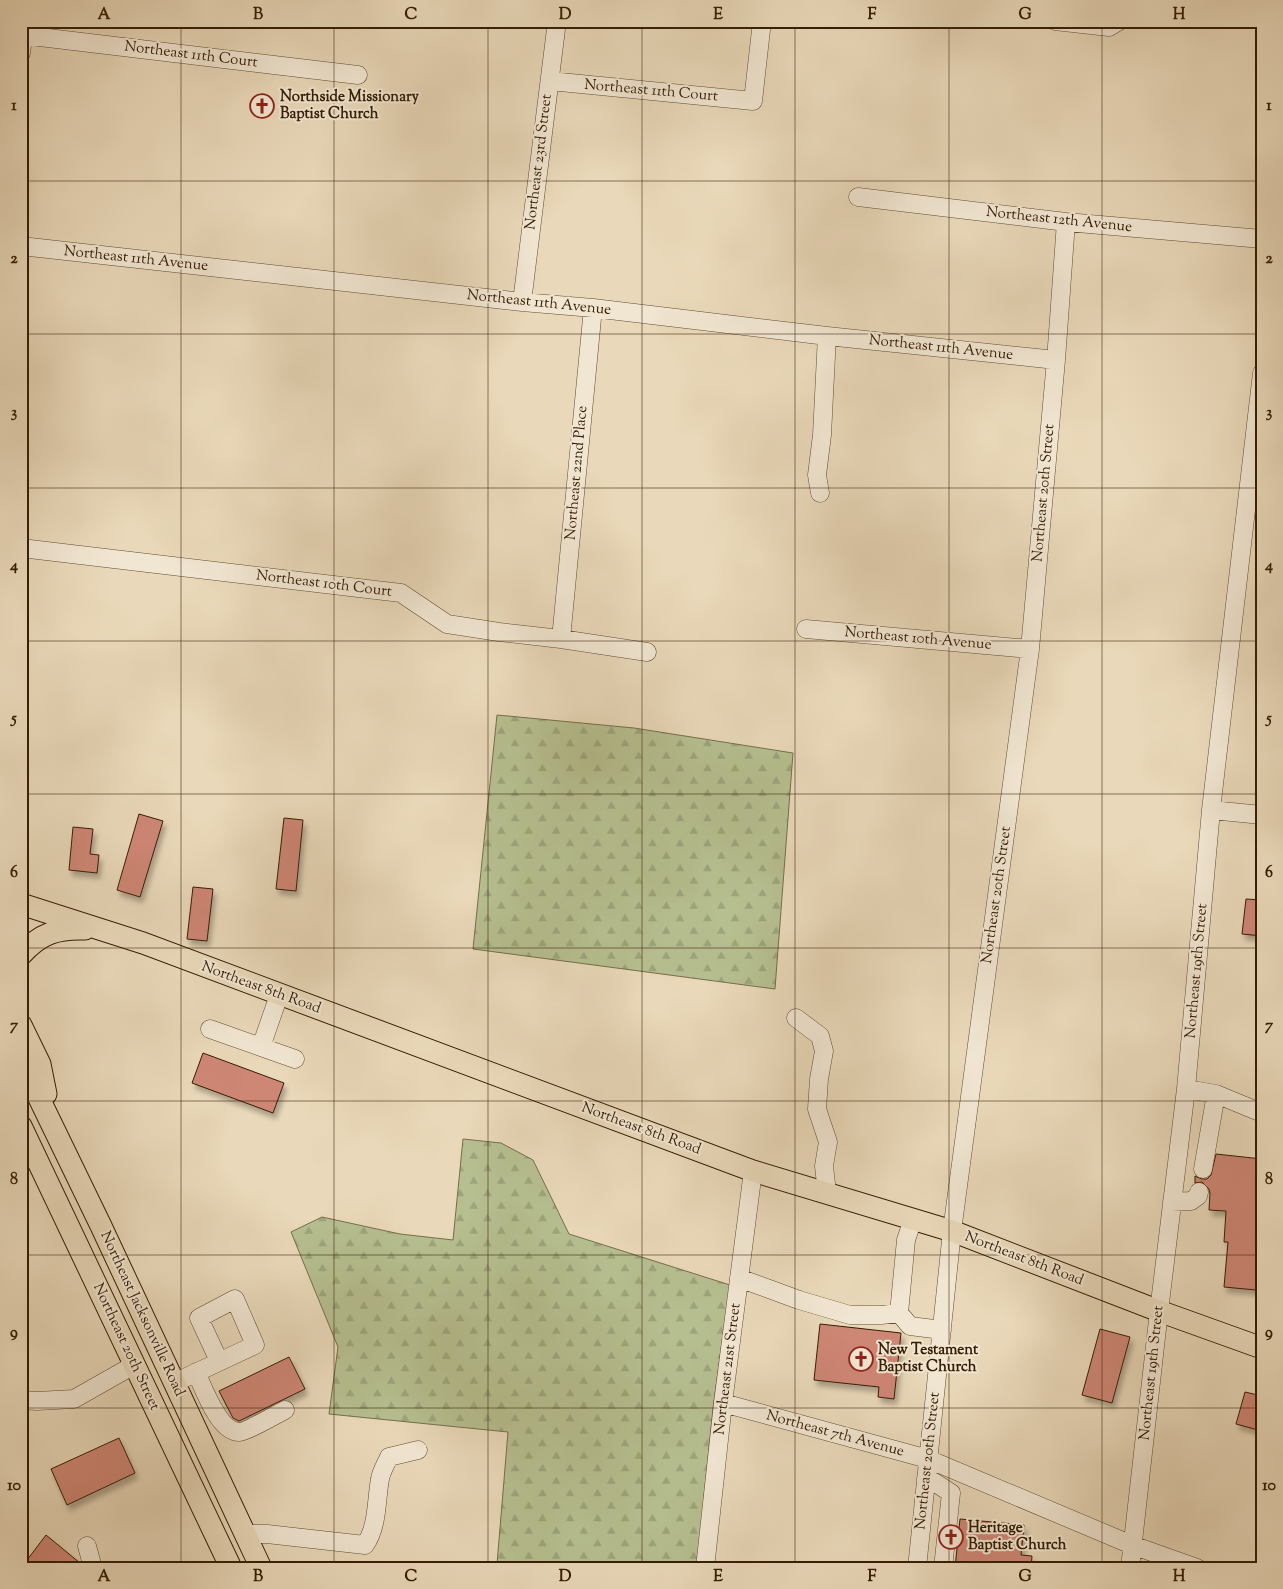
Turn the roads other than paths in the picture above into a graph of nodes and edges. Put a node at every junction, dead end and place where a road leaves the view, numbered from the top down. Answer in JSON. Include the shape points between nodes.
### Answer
{"nodes":[{"id":1,"x":556,"y":21,"type":"edge"},
{"id":2,"x":762,"y":21,"type":"edge"},
{"id":3,"x":1055,"y":21,"type":"edge"},
{"id":4,"x":1118,"y":21,"type":"edge"},
{"id":5,"x":24,"y":28,"type":"edge"},
{"id":6,"x":21,"y":53,"type":"edge"},
{"id":7,"x":358,"y":75,"type":"dead end"},
{"id":8,"x":550,"y":82,"type":"junction"},
{"id":9,"x":858,"y":197,"type":"dead end"},
{"id":10,"x":1066,"y":222,"type":"junction"},
{"id":11,"x":1262,"y":238,"type":"edge"},
{"id":12,"x":21,"y":246,"type":"edge"},
{"id":13,"x":522,"y":302,"type":"junction"},
{"id":14,"x":593,"y":308,"type":"junction"},
{"id":15,"x":827,"y":336,"type":"junction"},
{"id":16,"x":1056,"y":360,"type":"junction"},
{"id":17,"x":1262,"y":373,"type":"edge"},
{"id":18,"x":820,"y":493,"type":"dead end"},
{"id":19,"x":21,"y":548,"type":"edge"},
{"id":20,"x":806,"y":629,"type":"dead end"},
{"id":21,"x":561,"y":638,"type":"junction"},
{"id":22,"x":1030,"y":649,"type":"junction"},
{"id":23,"x":647,"y":652,"type":"dead end"},
{"id":24,"x":1211,"y":810,"type":"junction"},
{"id":25,"x":1262,"y":815,"type":"edge"},
{"id":26,"x":21,"y":904,"type":"edge"},
{"id":27,"x":104,"y":930,"type":"junction"},
{"id":28,"x":21,"y":955,"type":"edge"},
{"id":29,"x":279,"y":995,"type":"junction"},
{"id":30,"x":796,"y":1018,"type":"dead end"},
{"id":31,"x":21,"y":1025,"type":"edge"},
{"id":32,"x":210,"y":1029,"type":"dead end"},
{"id":33,"x":261,"y":1047,"type":"junction"},
{"id":34,"x":295,"y":1059,"type":"dead end"},
{"id":35,"x":21,"y":1061,"type":"edge"},
{"id":36,"x":1186,"y":1088,"type":"junction"},
{"id":37,"x":1216,"y":1094,"type":"junction"},
{"id":38,"x":1183,"y":1111,"type":"junction"},
{"id":39,"x":1262,"y":1113,"type":"edge"},
{"id":40,"x":1211,"y":1120,"type":"junction"},
{"id":41,"x":51,"y":1124,"type":"junction"},
{"id":42,"x":21,"y":1126,"type":"edge"},
{"id":43,"x":1203,"y":1169,"type":"dead end"},
{"id":44,"x":753,"y":1171,"type":"junction"},
{"id":45,"x":1199,"y":1192,"type":"dead end"},
{"id":46,"x":827,"y":1193,"type":"junction"},
{"id":47,"x":1172,"y":1202,"type":"junction"},
{"id":48,"x":913,"y":1219,"type":"junction"},
{"id":49,"x":952,"y":1231,"type":"junction"},
{"id":50,"x":739,"y":1278,"type":"junction"},
{"id":51,"x":1158,"y":1311,"type":"junction"},
{"id":52,"x":899,"y":1313,"type":"junction"},
{"id":53,"x":942,"y":1330,"type":"junction"},
{"id":54,"x":1262,"y":1348,"type":"edge"},
{"id":55,"x":160,"y":1352,"type":"junction"},
{"id":56,"x":219,"y":1361,"type":"dead end"},
{"id":57,"x":134,"y":1365,"type":"junction"},
{"id":58,"x":196,"y":1372,"type":"junction"},
{"id":59,"x":174,"y":1383,"type":"junction"},
{"id":60,"x":21,"y":1400,"type":"edge"},
{"id":61,"x":723,"y":1403,"type":"junction"},
{"id":62,"x":285,"y":1410,"type":"dead end"},
{"id":63,"x":418,"y":1450,"type":"dead end"},
{"id":64,"x":928,"y":1459,"type":"junction"},
{"id":65,"x":926,"y":1479,"type":"junction"},
{"id":66,"x":245,"y":1534,"type":"junction"},
{"id":67,"x":1132,"y":1545,"type":"junction"},
{"id":68,"x":87,"y":1546,"type":"dead end"},
{"id":69,"x":93,"y":1568,"type":"edge"},
{"id":70,"x":231,"y":1568,"type":"edge"},
{"id":71,"x":261,"y":1568,"type":"edge"},
{"id":72,"x":705,"y":1568,"type":"edge"},
{"id":73,"x":917,"y":1568,"type":"edge"},
{"id":74,"x":943,"y":1568,"type":"edge"},
{"id":75,"x":1130,"y":1568,"type":"edge"},
{"id":76,"x":1197,"y":1568,"type":"edge"}],
"edges":[{"from":1,"to":8,"type":"street","name":"Northeast 23rd Street"},
{"from":2,"to":8,"type":"street","name":"Northeast 11th Court","via":[[753,101]]},
{"from":3,"to":4,"type":"street","via":[[1109,27]]},
{"from":5,"to":6,"type":"street"},
{"from":5,"to":7,"type":"street","name":"Northeast 11th Court"},
{"from":8,"to":13,"type":"street","name":"Northeast 23rd Street"},
{"from":9,"to":10,"type":"street","name":"Northeast 12th Avenue"},
{"from":10,"to":11,"type":"street","name":"Northeast 12th Avenue"},
{"from":10,"to":16,"type":"street","name":"Northeast 20th Street"},
{"from":12,"to":13,"type":"street","name":"Northeast 11th Avenue"},
{"from":13,"to":14,"type":"street","name":"Northeast 11th Avenue"},
{"from":14,"to":15,"type":"street","name":"Northeast 11th Avenue"},
{"from":14,"to":21,"type":"street","name":"Northeast 22nd Place"},
{"from":15,"to":16,"type":"street","name":"Northeast 11th Avenue"},
{"from":15,"to":18,"type":"street","via":[[817,475]]},
{"from":16,"to":22,"type":"street","name":"Northeast 20th Street"},
{"from":17,"to":24,"type":"street","name":"Northeast 19th Street"},
{"from":19,"to":21,"type":"street","name":"Northeast 10th Court","via":[[401,593],[447,624]]},
{"from":20,"to":22,"type":"street","name":"Northeast 10th Avenue"},
{"from":21,"to":23,"type":"street","name":"Northeast 10th Court"},
{"from":22,"to":49,"type":"street","name":"Northeast 20th Street"},
{"from":24,"to":25,"type":"street"},
{"from":24,"to":36,"type":"street","name":"Northeast 19th Street"},
{"from":26,"to":27,"type":"main road","name":"Northeast 8th Road"},
{"from":27,"to":28,"type":"main road","via":[[59,929],[29,946]]},
{"from":27,"to":29,"type":"main road","name":"Northeast 8th Road"},
{"from":29,"to":33,"type":"street"},
{"from":29,"to":44,"type":"main road","name":"Northeast 8th Road"},
{"from":30,"to":46,"type":"street","via":[[820,1036],[824,1051],[818,1109],[828,1142],[824,1166]]},
{"from":31,"to":41,"type":"main road","via":[[40,1064]]},
{"from":32,"to":33,"type":"street"},
{"from":33,"to":34,"type":"street"},
{"from":35,"to":41,"type":"main road","name":"Northeast Jacksonville Road"},
{"from":36,"to":37,"type":"street"},
{"from":36,"to":38,"type":"street","name":"Northeast 19th Street"},
{"from":37,"to":39,"type":"street"},
{"from":37,"to":40,"type":"street"},
{"from":38,"to":40,"type":"street"},
{"from":38,"to":47,"type":"street","name":"Northeast 19th Street"},
{"from":40,"to":43,"type":"street"},
{"from":41,"to":55,"type":"main road","name":"Northeast Jacksonville Road"},
{"from":42,"to":57,"type":"main road","name":"Northeast 20th Street"},
{"from":44,"to":46,"type":"main road","name":"Northeast 8th Road"},
{"from":44,"to":50,"type":"street","name":"Northeast 21st Street"},
{"from":45,"to":47,"type":"street","via":[[1191,1201]]},
{"from":46,"to":48,"type":"main road","name":"Northeast 8th Road"},
{"from":47,"to":51,"type":"street","name":"Northeast 19th Street"},
{"from":48,"to":49,"type":"main road","name":"Northeast 8th Road"},
{"from":48,"to":52,"type":"street","via":[[906,1240]]},
{"from":49,"to":51,"type":"main road","name":"Northeast 8th Road"},
{"from":49,"to":53,"type":"street","name":"Northeast 20th Street"},
{"from":50,"to":52,"type":"street","via":[[850,1315]]},
{"from":50,"to":61,"type":"street","name":"Northeast 21st Street"},
{"from":51,"to":54,"type":"main road","name":"Northeast 8th Road"},
{"from":51,"to":67,"type":"street","name":"Northeast 19th Street"},
{"from":52,"to":53,"type":"street","via":[[910,1326]]},
{"from":53,"to":64,"type":"street","name":"Northeast 20th Street"},
{"from":55,"to":57,"type":"main road"},
{"from":55,"to":59,"type":"main road","name":"Northeast Jacksonville Road"},
{"from":56,"to":58,"type":"street"},
{"from":57,"to":60,"type":"street","via":[[74,1399]]},
{"from":57,"to":70,"type":"main road","name":"Northeast 20th Street"},
{"from":58,"to":59,"type":"street"},
{"from":58,"to":62,"type":"street","via":[[221,1423],[231,1430],[241,1432]]},
{"from":59,"to":66,"type":"main road","name":"Northeast Jacksonville Road"},
{"from":61,"to":64,"type":"street","name":"Northeast 7th Avenue"},
{"from":61,"to":72,"type":"street","name":"Northeast 21st Street"},
{"from":63,"to":66,"type":"street","via":[[389,1457],[380,1477],[377,1511],[365,1545]]},
{"from":64,"to":65,"type":"street","name":"Northeast 20th Street"},
{"from":64,"to":67,"type":"street","name":"Northeast 7th Avenue"},
{"from":65,"to":73,"type":"street","name":"Northeast 20th Street"},
{"from":65,"to":74,"type":"street","via":[[951,1492]]},
{"from":66,"to":71,"type":"main road","name":"Northeast Jacksonville Road"},
{"from":67,"to":75,"type":"street","name":"Northeast 19th Street"},
{"from":67,"to":76,"type":"street","name":"Northeast 7th Avenue"},
{"from":68,"to":69,"type":"street"}]}
